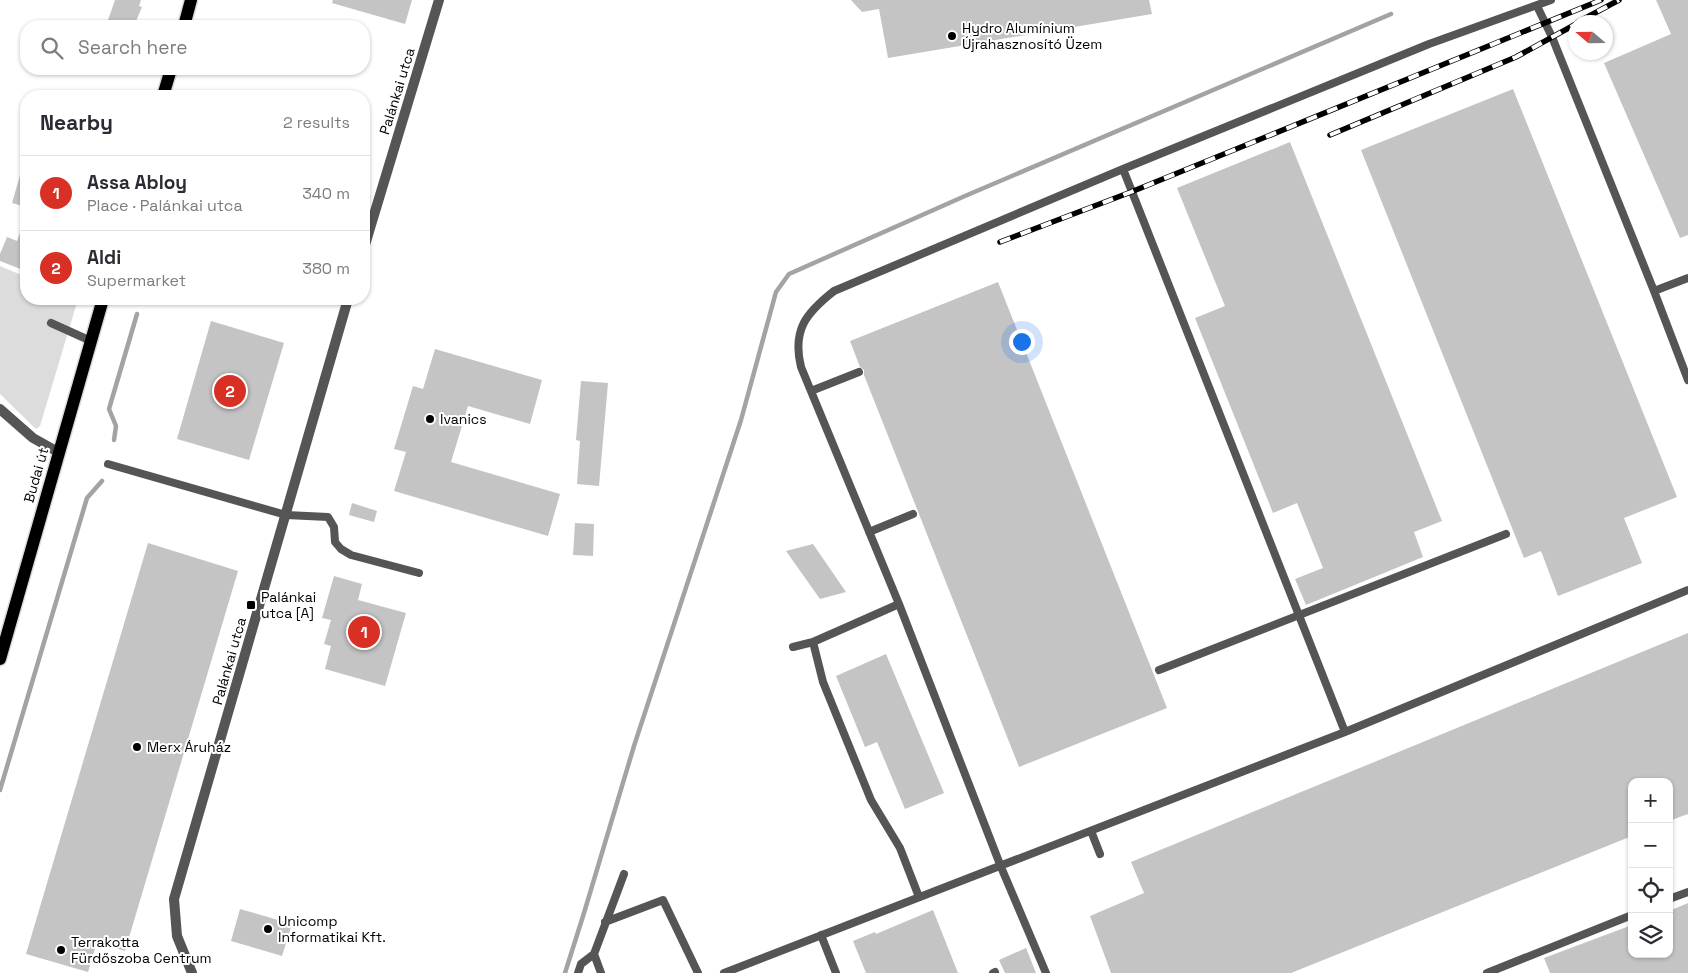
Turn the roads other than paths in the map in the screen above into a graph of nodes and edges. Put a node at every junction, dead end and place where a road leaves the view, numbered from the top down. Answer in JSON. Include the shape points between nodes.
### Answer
{"nodes":[{"id":1,"x":191,"y":0,"type":"edge"},
{"id":2,"x":439,"y":0,"type":"edge"},
{"id":3,"x":1551,"y":0,"type":"edge"},
{"id":4,"x":1538,"y":6,"type":"junction"},
{"id":5,"x":186,"y":20,"type":"edge"},
{"id":6,"x":169,"y":75,"type":"edge"},
{"id":7,"x":165,"y":90,"type":"edge"},
{"id":8,"x":1123,"y":169,"type":"junction"},
{"id":9,"x":370,"y":228,"type":"edge"},
{"id":10,"x":1688,"y":278,"type":"edge"},
{"id":11,"x":1654,"y":291,"type":"junction"},
{"id":12,"x":101,"y":305,"type":"edge"},
{"id":13,"x":346,"y":305,"type":"edge"},
{"id":14,"x":51,"y":323,"type":"dead end"},
{"id":15,"x":91,"y":341,"type":"junction"},
{"id":16,"x":858,"y":372,"type":"dead end"},
{"id":17,"x":1688,"y":380,"type":"edge"},
{"id":18,"x":811,"y":390,"type":"junction"},
{"id":19,"x":0,"y":409,"type":"edge"},
{"id":20,"x":58,"y":452,"type":"junction"},
{"id":21,"x":108,"y":464,"type":"dead end"},
{"id":22,"x":913,"y":514,"type":"dead end"},
{"id":23,"x":286,"y":515,"type":"junction"},
{"id":24,"x":869,"y":532,"type":"junction"},
{"id":25,"x":1506,"y":534,"type":"dead end"},
{"id":26,"x":419,"y":573,"type":"dead end"},
{"id":27,"x":1688,"y":590,"type":"edge"},
{"id":28,"x":899,"y":604,"type":"junction"},
{"id":29,"x":1300,"y":616,"type":"junction"},
{"id":30,"x":812,"y":642,"type":"junction"},
{"id":31,"x":793,"y":647,"type":"dead end"},
{"id":32,"x":0,"y":659,"type":"edge"},
{"id":33,"x":1159,"y":670,"type":"dead end"},
{"id":34,"x":1345,"y":732,"type":"junction"},
{"id":35,"x":1090,"y":831,"type":"junction"},
{"id":36,"x":1100,"y":854,"type":"dead end"},
{"id":37,"x":1000,"y":866,"type":"junction"},
{"id":38,"x":624,"y":874,"type":"dead end"},
{"id":39,"x":1688,"y":892,"type":"edge"},
{"id":40,"x":919,"y":897,"type":"junction"},
{"id":41,"x":1673,"y":898,"type":"edge"},
{"id":42,"x":1628,"y":916,"type":"edge"},
{"id":43,"x":605,"y":922,"type":"junction"},
{"id":44,"x":820,"y":935,"type":"junction"},
{"id":45,"x":594,"y":954,"type":"junction"},
{"id":46,"x":192,"y":973,"type":"edge"},
{"id":47,"x":578,"y":973,"type":"edge"},
{"id":48,"x":601,"y":973,"type":"edge"},
{"id":49,"x":698,"y":973,"type":"edge"},
{"id":50,"x":724,"y":973,"type":"edge"},
{"id":51,"x":836,"y":973,"type":"edge"},
{"id":52,"x":1046,"y":973,"type":"edge"},
{"id":53,"x":1486,"y":973,"type":"edge"}],
"edges":[{"from":1,"to":5,"type":"main road"},
{"from":2,"to":9,"type":"street","name":"Palánkai utca"},
{"from":3,"to":4,"type":"lane"},
{"from":4,"to":8,"type":"lane","via":[[1429,44]]},
{"from":4,"to":11,"type":"lane"},
{"from":6,"to":7,"type":"main road"},
{"from":8,"to":18,"type":"lane","via":[[834,291],[812,311],[797,343],[801,367]]},
{"from":8,"to":29,"type":"lane"},
{"from":10,"to":11,"type":"lane"},
{"from":11,"to":17,"type":"lane"},
{"from":12,"to":15,"type":"main road","name":"Budai út"},
{"from":13,"to":23,"type":"street","name":"Palánkai utca"},
{"from":14,"to":15,"type":"lane"},
{"from":15,"to":20,"type":"main road","name":"Budai út"},
{"from":16,"to":18,"type":"lane"},
{"from":18,"to":24,"type":"lane"},
{"from":19,"to":20,"type":"street","via":[[33,438]]},
{"from":20,"to":32,"type":"main road","name":"Budai út"},
{"from":21,"to":23,"type":"lane"},
{"from":22,"to":24,"type":"lane"},
{"from":23,"to":26,"type":"lane","via":[[328,517],[334,527],[335,542],[341,549],[351,555]]},
{"from":23,"to":46,"type":"street","name":"Palánkai utca","via":[[174,899],[177,936]]},
{"from":24,"to":28,"type":"lane"},
{"from":25,"to":29,"type":"lane"},
{"from":27,"to":34,"type":"lane"},
{"from":28,"to":30,"type":"lane"},
{"from":28,"to":37,"type":"lane"},
{"from":29,"to":33,"type":"lane"},
{"from":29,"to":34,"type":"lane"},
{"from":30,"to":31,"type":"lane"},
{"from":30,"to":40,"type":"lane","via":[[823,682],[871,800],[900,848]]},
{"from":34,"to":35,"type":"lane"},
{"from":35,"to":36,"type":"lane"},
{"from":35,"to":37,"type":"lane"},
{"from":37,"to":40,"type":"lane"},
{"from":37,"to":52,"type":"lane"},
{"from":38,"to":43,"type":"lane"},
{"from":39,"to":41,"type":"lane"},
{"from":40,"to":44,"type":"lane"},
{"from":42,"to":53,"type":"lane"},
{"from":43,"to":45,"type":"lane"},
{"from":43,"to":49,"type":"lane","via":[[663,900]]},
{"from":44,"to":50,"type":"lane"},
{"from":44,"to":51,"type":"lane"},
{"from":45,"to":47,"type":"lane","via":[[581,964]]},
{"from":45,"to":48,"type":"lane"}]}
